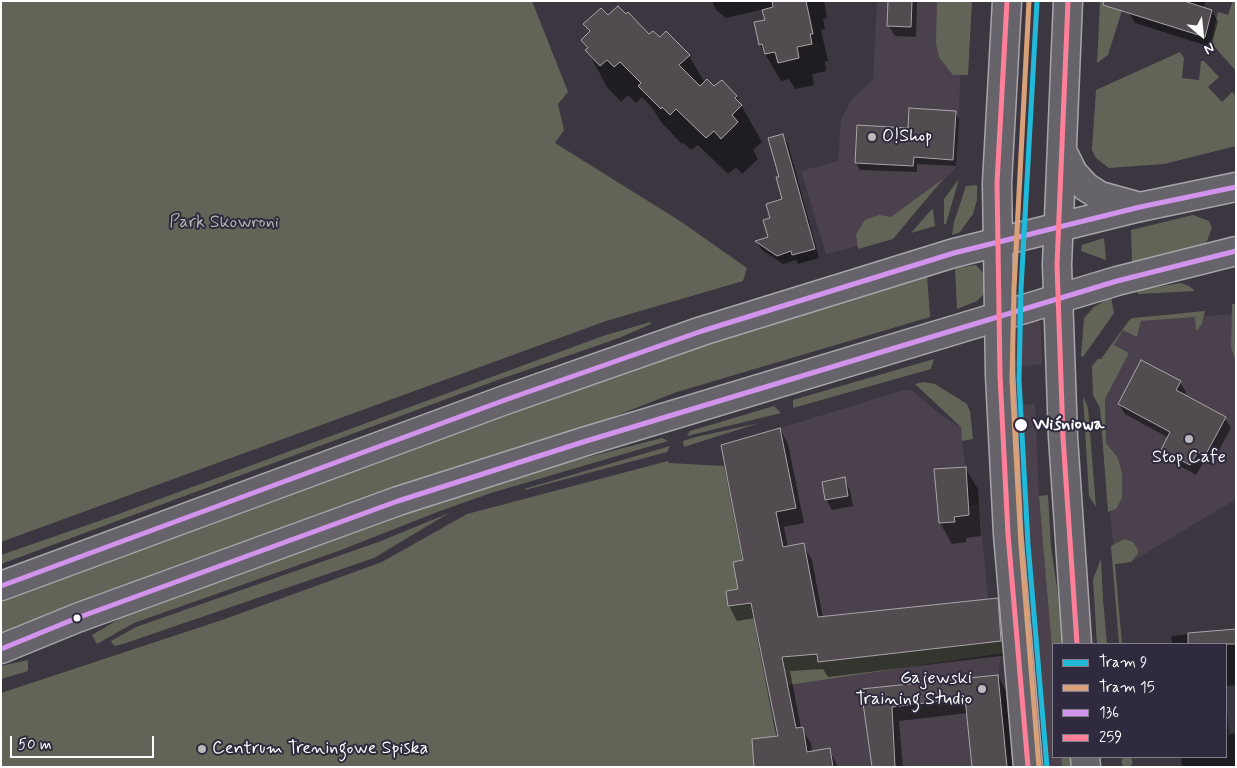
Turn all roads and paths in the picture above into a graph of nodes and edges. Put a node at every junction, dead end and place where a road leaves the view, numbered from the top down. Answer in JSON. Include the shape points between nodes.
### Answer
{"nodes":[{"id":1,"x":1007,"y":1,"type":"edge"},
{"id":2,"x":1068,"y":1,"type":"edge"},
{"id":3,"x":1062,"y":151,"type":"junction"},
{"id":4,"x":1236,"y":188,"type":"edge"},
{"id":5,"x":1140,"y":207,"type":"junction"},
{"id":6,"x":1058,"y":227,"type":"junction"},
{"id":7,"x":997,"y":242,"type":"junction"},
{"id":8,"x":1236,"y":251,"type":"edge"},
{"id":9,"x":1058,"y":299,"type":"junction"},
{"id":10,"x":1000,"y":317,"type":"junction"},
{"id":11,"x":1,"y":586,"type":"edge"},
{"id":12,"x":1077,"y":643,"type":"edge"},
{"id":13,"x":1,"y":649,"type":"edge"},
{"id":14,"x":1028,"y":767,"type":"edge"}],
"edges":[{"from":1,"to":7,"type":"main road","via":[[998,134]]},
{"from":2,"to":3,"type":"main road"},
{"from":3,"to":5,"type":"main road","via":[[1073,173],[1086,187],[1100,196]]},
{"from":3,"to":6,"type":"main road"},
{"from":4,"to":5,"type":"main road"},
{"from":5,"to":6,"type":"main road"},
{"from":6,"to":7,"type":"main road"},
{"from":6,"to":9,"type":"main road"},
{"from":7,"to":10,"type":"main road"},
{"from":7,"to":11,"type":"main road","via":[[702,330]]},
{"from":8,"to":9,"type":"main road"},
{"from":9,"to":10,"type":"main road"},
{"from":9,"to":12,"type":"main road","via":[[1063,437]]},
{"from":10,"to":13,"type":"main road","via":[[582,442],[398,501],[114,604]]},
{"from":10,"to":14,"type":"main road","via":[[1008,534]]}]}
